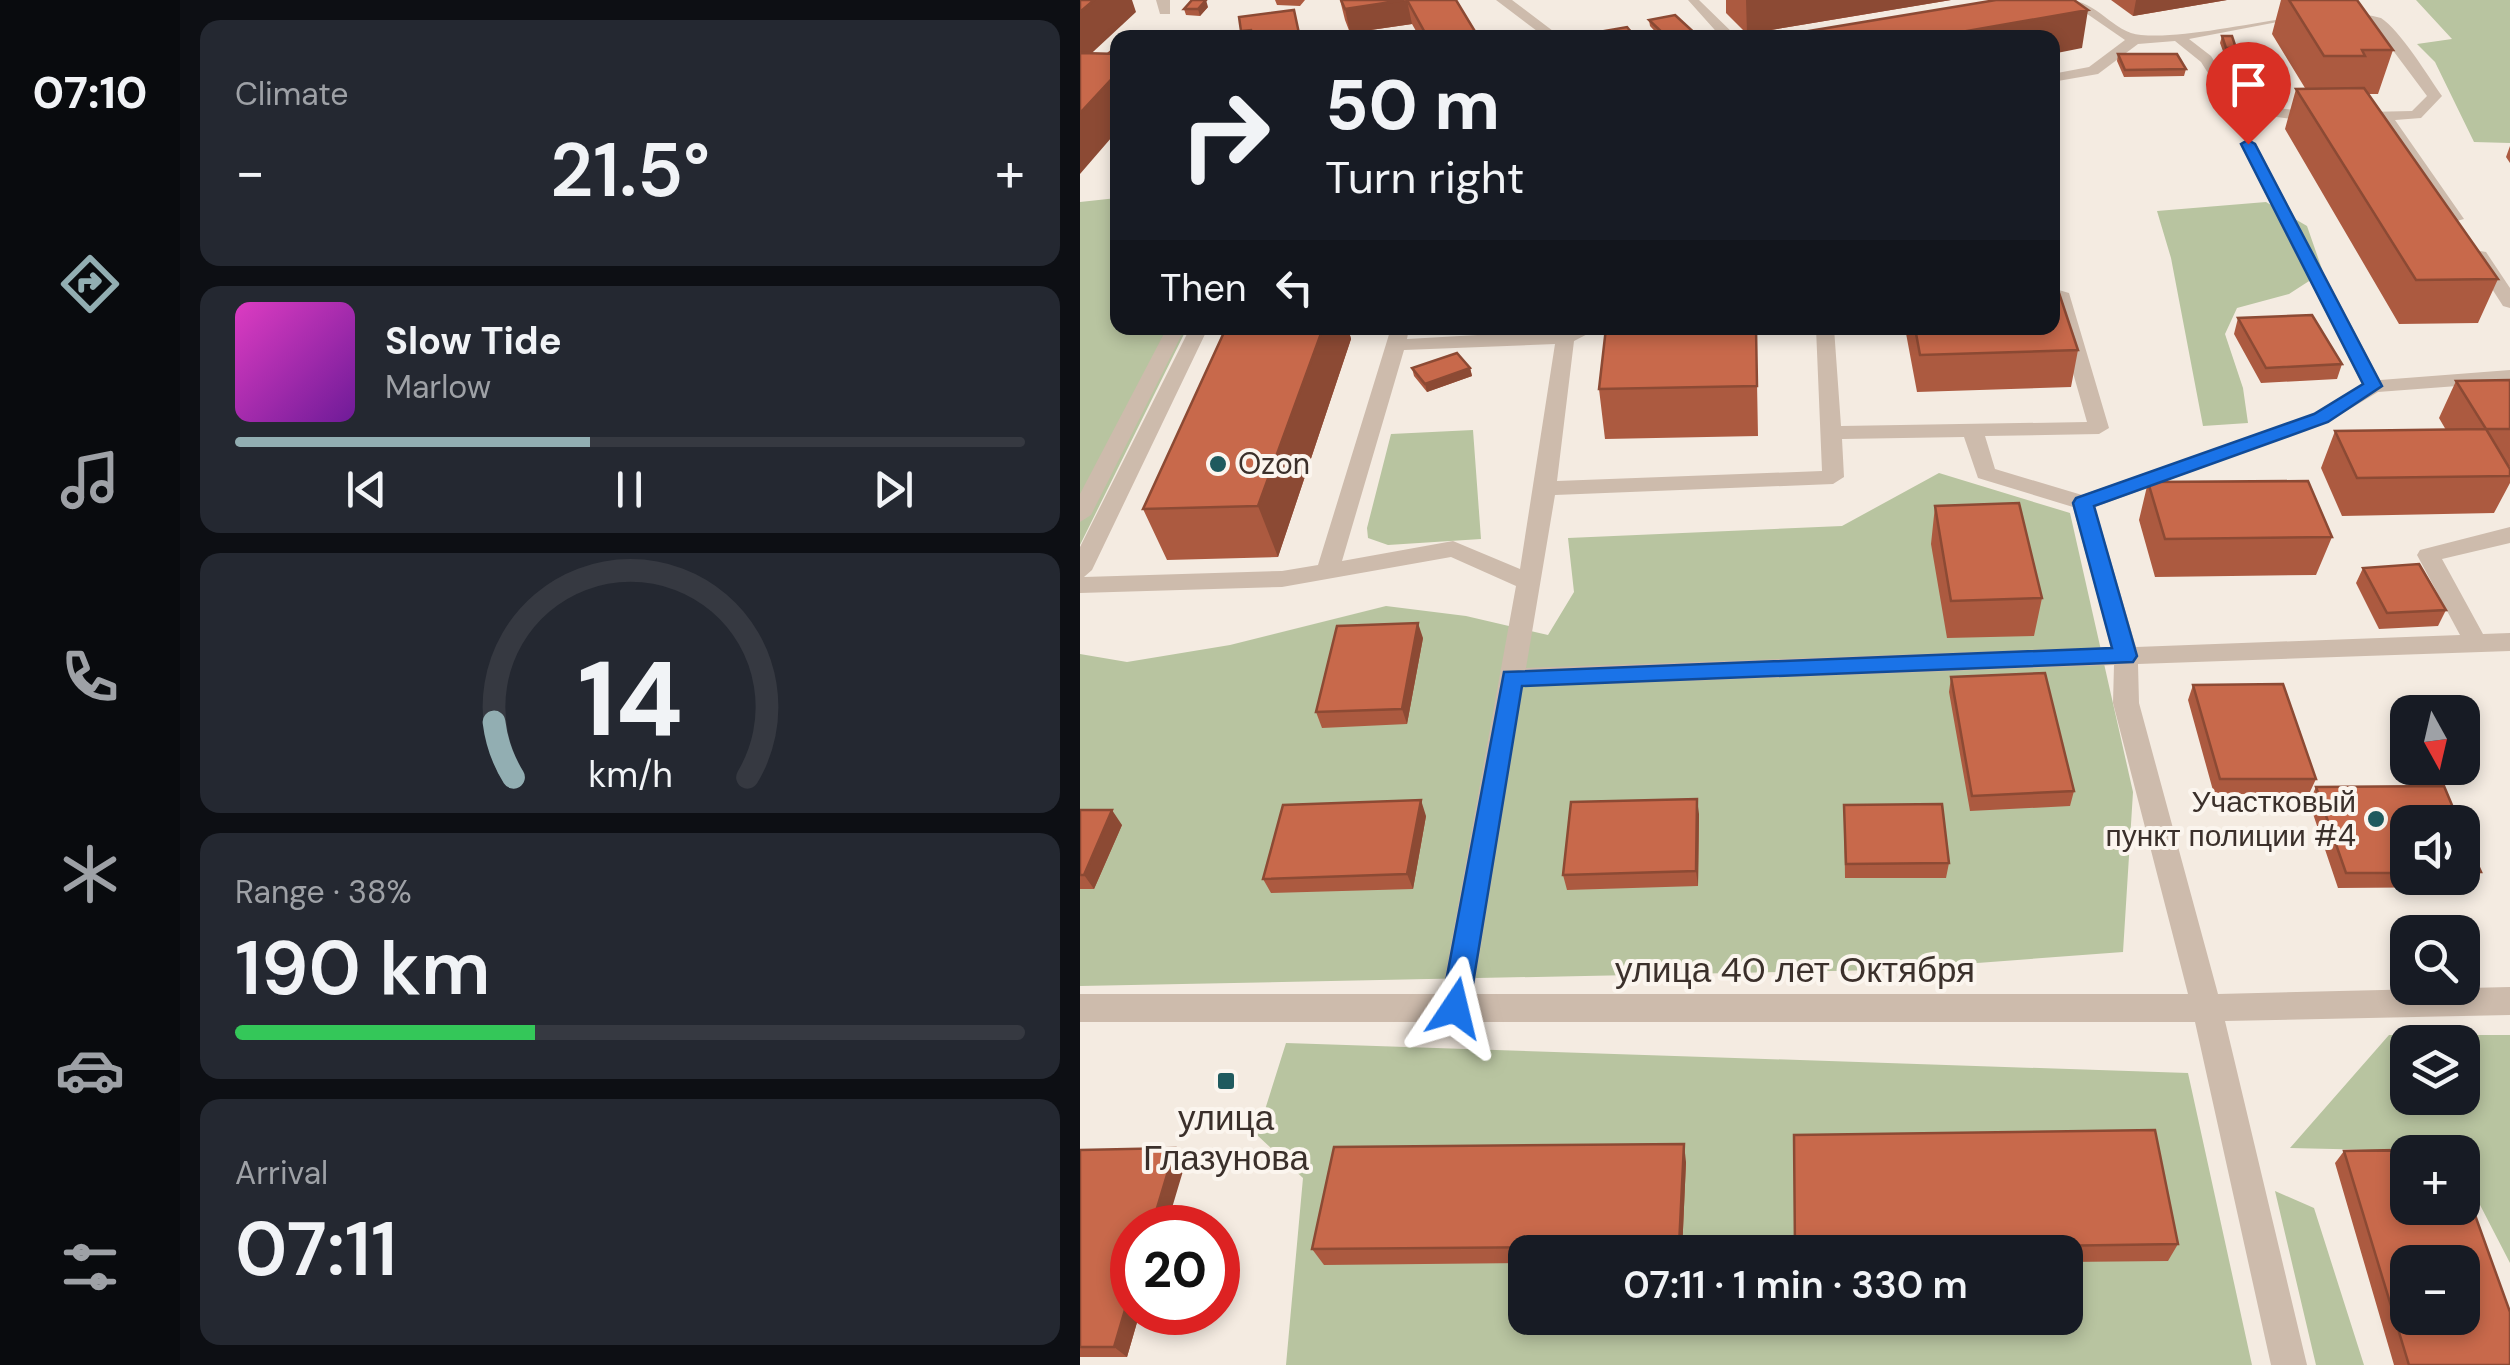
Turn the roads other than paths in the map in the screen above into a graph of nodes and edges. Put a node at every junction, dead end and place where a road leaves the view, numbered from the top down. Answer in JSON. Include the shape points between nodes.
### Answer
{"nodes":[{"id":1,"x":1503,"y":0,"type":"edge"},
{"id":2,"x":1704,"y":0,"type":"edge"},
{"id":3,"x":2071,"y":3,"type":"edge"},
{"id":4,"x":1545,"y":30,"type":"edge"},
{"id":5,"x":1723,"y":30,"type":"edge"},
{"id":6,"x":2178,"y":37,"type":"junction"},
{"id":7,"x":2134,"y":40,"type":"junction"},
{"id":8,"x":2060,"y":77,"type":"edge"},
{"id":9,"x":2392,"y":124,"type":"edge"},
{"id":10,"x":2248,"y":144,"type":"dead end"},
{"id":11,"x":2510,"y":301,"type":"edge"},
{"id":12,"x":2060,"y":306,"type":"edge"},
{"id":13,"x":1172,"y":335,"type":"edge"},
{"id":14,"x":1197,"y":335,"type":"edge"},
{"id":15,"x":1572,"y":335,"type":"edge"},
{"id":16,"x":1825,"y":335,"type":"edge"},
{"id":17,"x":1398,"y":336,"type":"edge"},
{"id":18,"x":1565,"y":338,"type":"junction"},
{"id":19,"x":2510,"y":376,"type":"edge"},
{"id":20,"x":2373,"y":386,"type":"junction"},
{"id":21,"x":1972,"y":430,"type":"junction"},
{"id":22,"x":1831,"y":433,"type":"junction"},
{"id":23,"x":1546,"y":488,"type":"junction"},
{"id":24,"x":2083,"y":503,"type":"junction"},
{"id":25,"x":1080,"y":515,"type":"edge"},
{"id":26,"x":2510,"y":535,"type":"edge"},
{"id":27,"x":1080,"y":570,"type":"edge"},
{"id":28,"x":1328,"y":570,"type":"junction"},
{"id":29,"x":1529,"y":582,"type":"junction"},
{"id":30,"x":1080,"y":585,"type":"edge"},
{"id":31,"x":2510,"y":642,"type":"edge"},
{"id":32,"x":2476,"y":643,"type":"junction"},
{"id":33,"x":2126,"y":656,"type":"junction"},
{"id":34,"x":1512,"y":678,"type":"junction"},
{"id":35,"x":2510,"y":1001,"type":"edge"},
{"id":36,"x":1080,"y":1008,"type":"edge"},
{"id":37,"x":1455,"y":1008,"type":"junction"},
{"id":38,"x":2208,"y":1008,"type":"junction"},
{"id":39,"x":2289,"y":1365,"type":"edge"}],
"edges":[{"from":1,"to":4,"type":"street"},
{"from":2,"to":5,"type":"street","via":[[1693,2]]},
{"from":3,"to":7,"type":"street"},
{"from":6,"to":6,"type":"street","via":[[2304,12],[2357,12],[2379,22],[2435,96],[2416,115],[2321,118],[2238,108],[2206,59]]},
{"from":6,"to":7,"type":"street"},
{"from":7,"to":8,"type":"street","via":[[2093,71]]},
{"from":9,"to":11,"type":"street"},
{"from":10,"to":20,"type":"street"},
{"from":12,"to":21,"type":"street","via":[[2099,428]]},
{"from":13,"to":25,"type":"street"},
{"from":14,"to":27,"type":"street"},
{"from":15,"to":18,"type":"street"},
{"from":16,"to":22,"type":"street"},
{"from":17,"to":18,"type":"street"},
{"from":17,"to":28,"type":"street"},
{"from":18,"to":23,"type":"street"},
{"from":19,"to":20,"type":"street"},
{"from":20,"to":24,"type":"street","via":[[2321,418]]},
{"from":21,"to":22,"type":"street"},
{"from":21,"to":24,"type":"street","via":[[1986,473]]},
{"from":22,"to":23,"type":"street","via":[[1833,477]]},
{"from":23,"to":29,"type":"street"},
{"from":24,"to":33,"type":"street"},
{"from":26,"to":32,"type":"street","via":[[2428,554]]},
{"from":28,"to":29,"type":"street","via":[[1453,549]]},
{"from":28,"to":30,"type":"street","via":[[1282,579]]},
{"from":29,"to":34,"type":"street"},
{"from":31,"to":32,"type":"street"},
{"from":32,"to":33,"type":"street"},
{"from":33,"to":34,"type":"street"},
{"from":33,"to":38,"type":"street","via":[[2126,702]]},
{"from":34,"to":37,"type":"street"},
{"from":35,"to":38,"type":"street","name":"улица 40 лет Октября"},
{"from":36,"to":37,"type":"street","name":"улица 40 лет Октября"},
{"from":37,"to":38,"type":"street","name":"улица 40 лет Октября"},
{"from":38,"to":39,"type":"street"}]}
